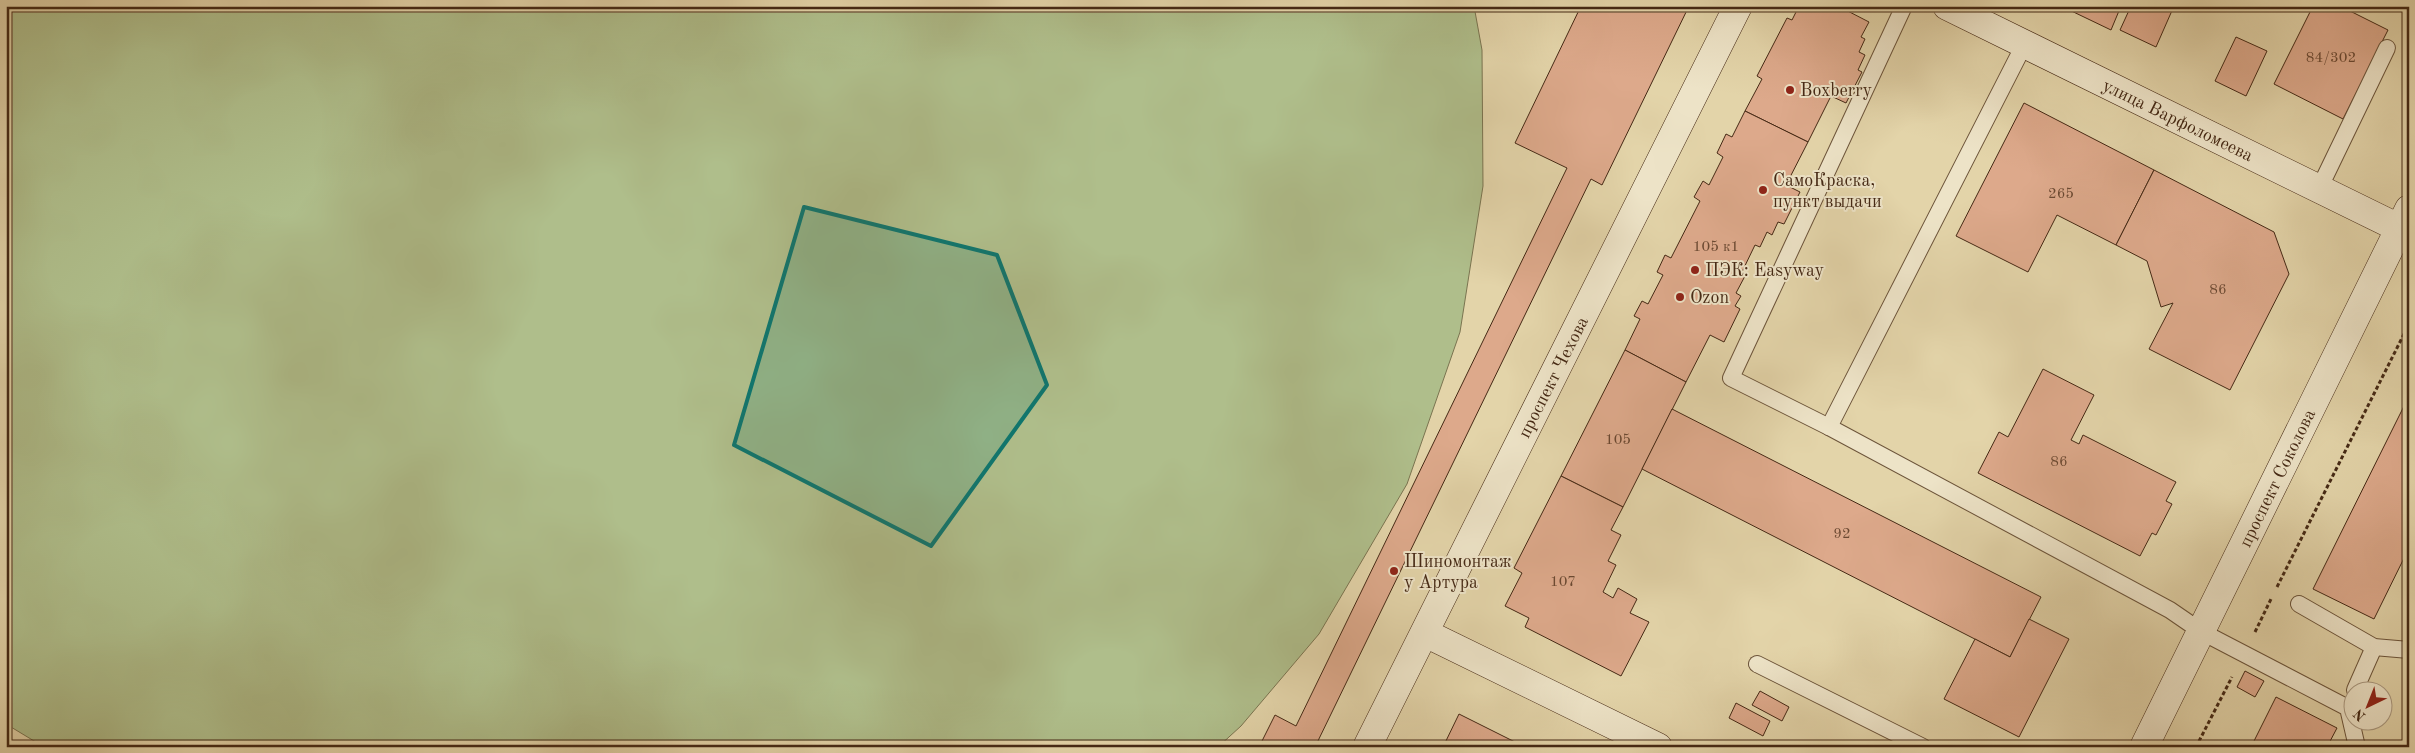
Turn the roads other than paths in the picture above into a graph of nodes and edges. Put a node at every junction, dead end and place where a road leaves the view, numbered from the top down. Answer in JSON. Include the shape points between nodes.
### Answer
{"nodes":[{"id":1,"x":1738,"y":6,"type":"edge"},
{"id":2,"x":1904,"y":6,"type":"edge"},
{"id":3,"x":1951,"y":7,"type":"edge"},
{"id":4,"x":2024,"y":45,"type":"junction"},
{"id":5,"x":2387,"y":48,"type":"dead end"},
{"id":6,"x":2319,"y":189,"type":"junction"},
{"id":7,"x":2406,"y":223,"type":"edge"},
{"id":8,"x":1829,"y":427,"type":"junction"},
{"id":9,"x":2300,"y":604,"type":"dead end"},
{"id":10,"x":2202,"y":632,"type":"junction"},
{"id":11,"x":1424,"y":633,"type":"junction"},
{"id":12,"x":2374,"y":647,"type":"junction"},
{"id":13,"x":2409,"y":650,"type":"edge"},
{"id":14,"x":1757,"y":664,"type":"dead end"},
{"id":15,"x":2359,"y":680,"type":"edge"},
{"id":16,"x":2342,"y":698,"type":"edge"},
{"id":17,"x":2354,"y":730,"type":"edge"},
{"id":18,"x":1367,"y":747,"type":"edge"},
{"id":19,"x":1658,"y":747,"type":"edge"},
{"id":20,"x":1923,"y":747,"type":"edge"},
{"id":21,"x":2144,"y":747,"type":"edge"},
{"id":22,"x":2357,"y":747,"type":"edge"}],
"edges":[{"from":1,"to":11,"type":"main road","name":"проспект Чехова"},
{"from":2,"to":8,"type":"lane","via":[[1731,378]]},
{"from":3,"to":4,"type":"main road","name":"улица Варфоломеева"},
{"from":4,"to":6,"type":"main road","name":"улица Варфоломеева"},
{"from":4,"to":8,"type":"lane"},
{"from":5,"to":6,"type":"lane"},
{"from":6,"to":7,"type":"main road","name":"улица Варфоломеева"},
{"from":7,"to":10,"type":"main road","name":"проспект Соколова"},
{"from":8,"to":10,"type":"lane","via":[[2170,610]]},
{"from":9,"to":12,"type":"lane"},
{"from":10,"to":16,"type":"lane"},
{"from":10,"to":21,"type":"main road","name":"проспект Соколова"},
{"from":11,"to":18,"type":"main road","name":"проспект Чехова"},
{"from":11,"to":19,"type":"main road"},
{"from":12,"to":13,"type":"lane"},
{"from":12,"to":15,"type":"lane"},
{"from":14,"to":20,"type":"lane"},
{"from":17,"to":22,"type":"lane"}]}
